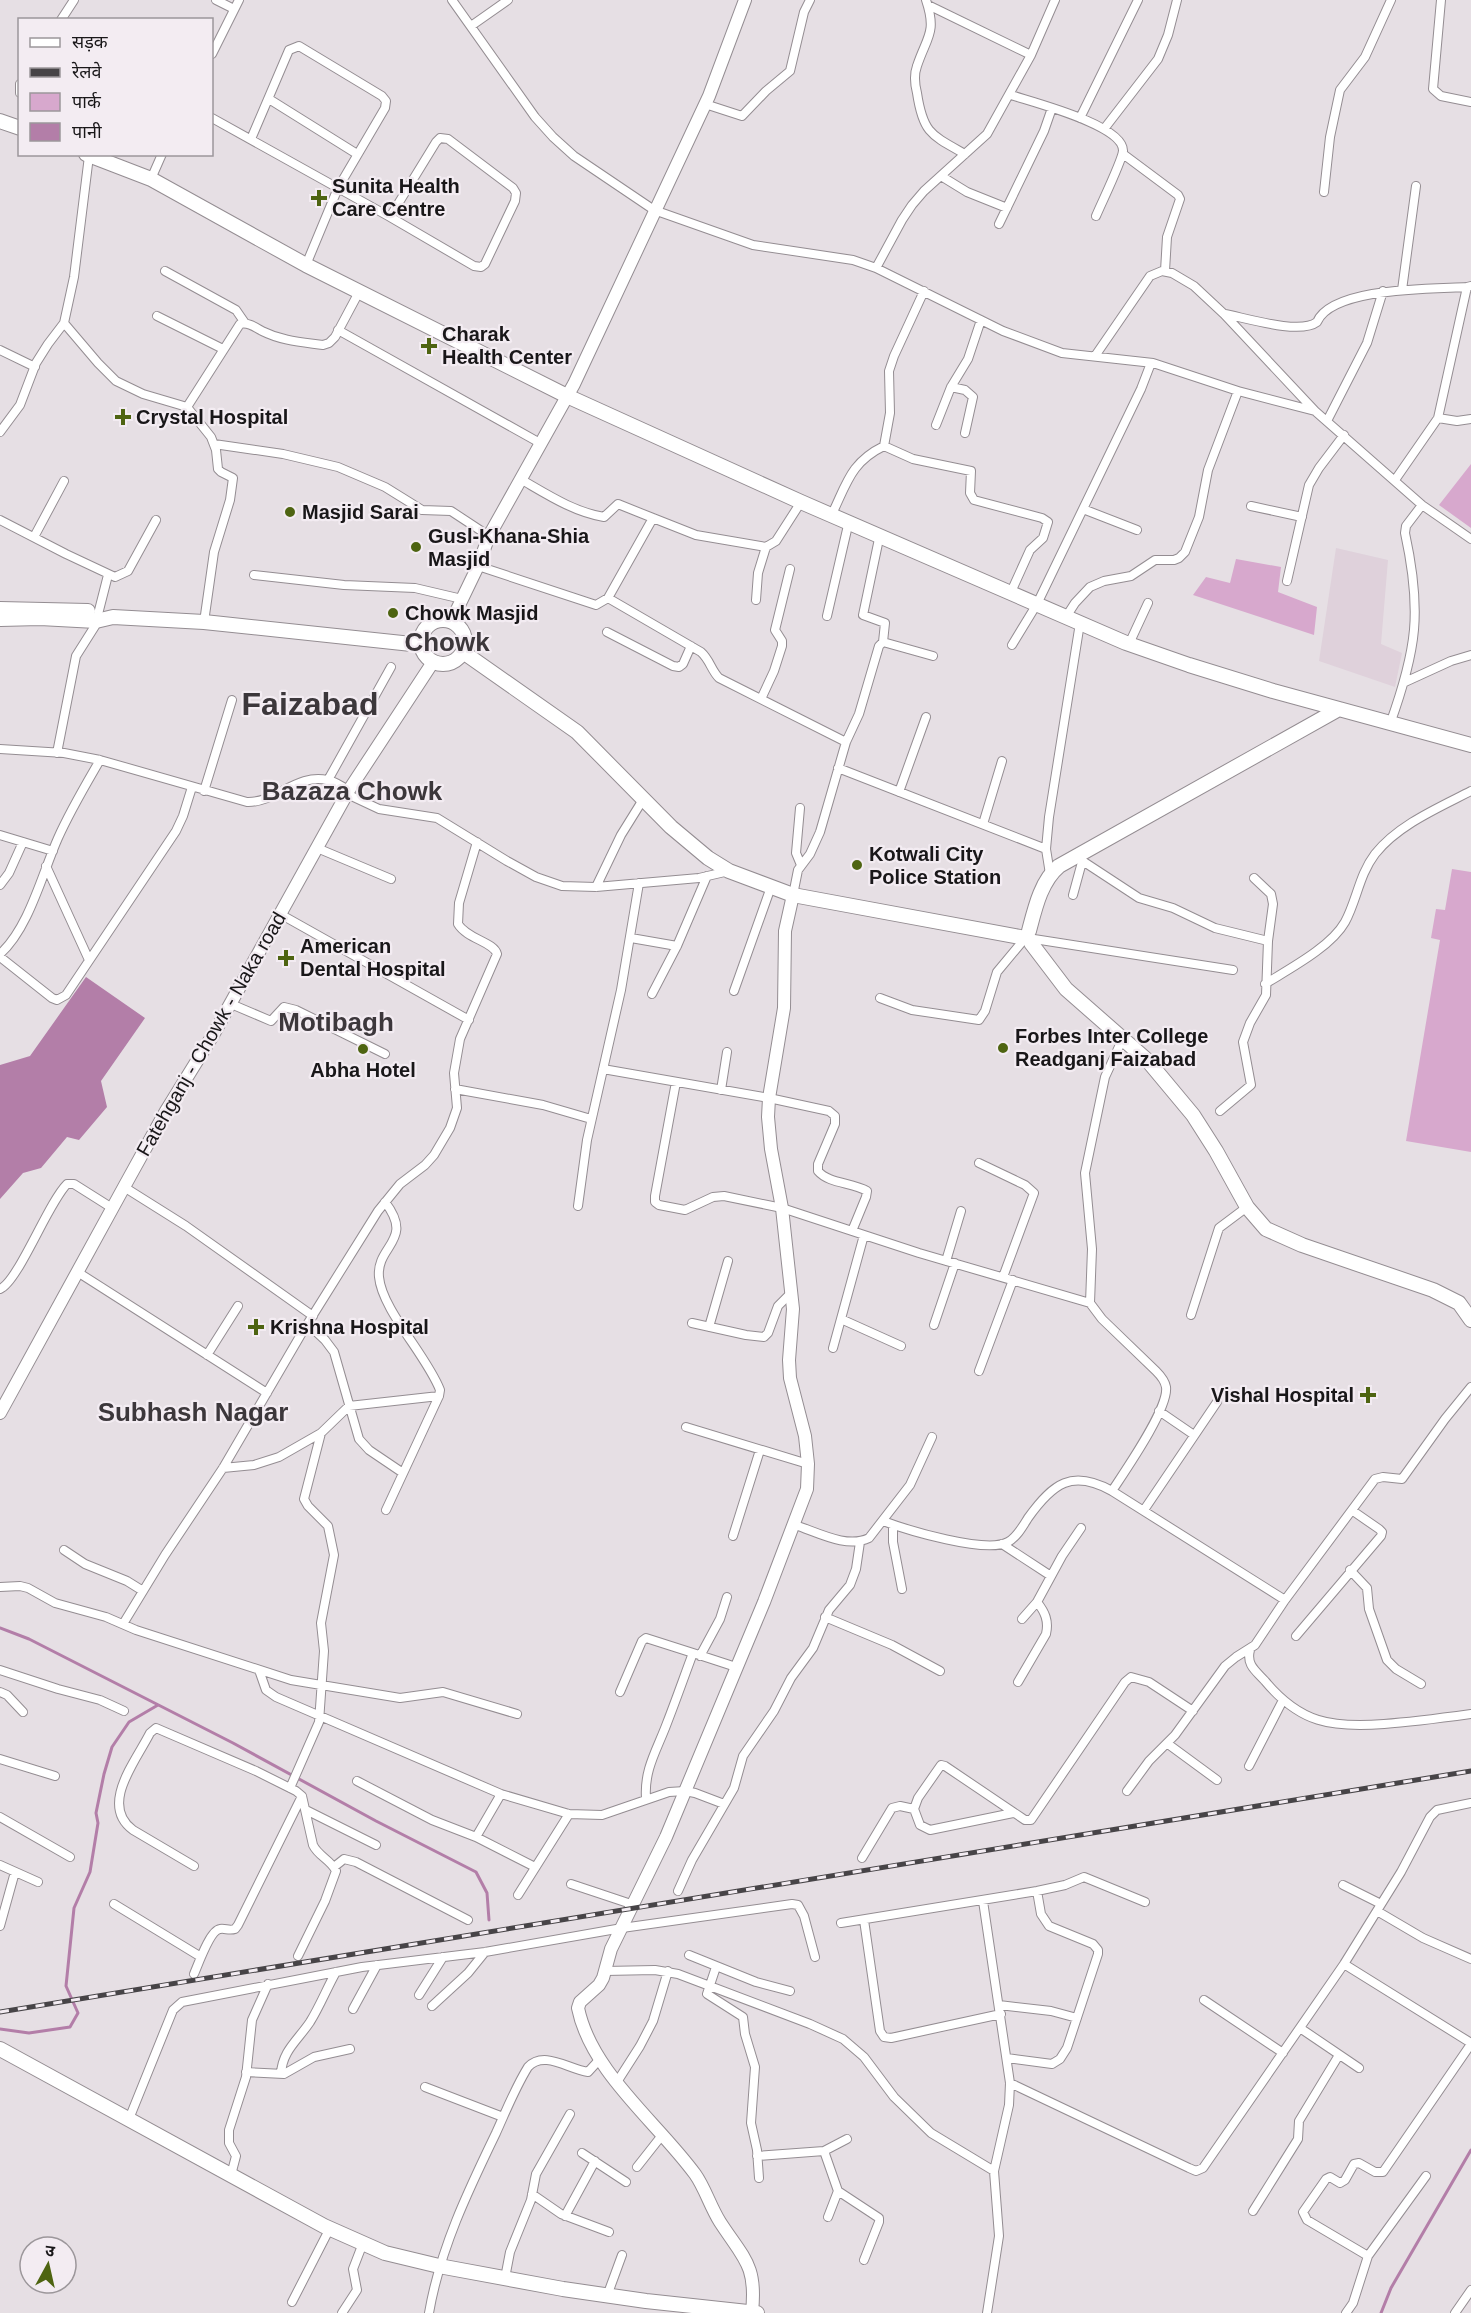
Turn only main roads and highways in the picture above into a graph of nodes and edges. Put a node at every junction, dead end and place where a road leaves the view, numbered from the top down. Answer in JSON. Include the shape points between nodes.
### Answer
{"nodes":[{"id":1,"x":0,"y":121,"type":"edge"},
{"id":2,"x":18,"y":127,"type":"edge"},
{"id":3,"x":90,"y":156,"type":"edge"},
{"id":4,"x":0,"y":609,"type":"edge"},
{"id":5,"x":97,"y":616,"type":"junction"},
{"id":6,"x":0,"y":619,"type":"edge"},
{"id":7,"x":421,"y":645,"type":"junction"},
{"id":8,"x":462,"y":652,"type":"junction"},
{"id":9,"x":1339,"y":709,"type":"junction"},
{"id":10,"x":1471,"y":745,"type":"edge"},
{"id":11,"x":1027,"y":939,"type":"junction"},
{"id":12,"x":1471,"y":1320,"type":"edge"},
{"id":13,"x":0,"y":2049,"type":"edge"},
{"id":14,"x":714,"y":2311,"type":"edge"},
{"id":15,"x":754,"y":2313,"type":"edge"}],
"edges":[{"from":1,"to":2,"type":"main road"},
{"from":3,"to":9,"type":"main road","via":[[151,178],[306,265],[567,396],[801,502],[1129,644]]},
{"from":4,"to":5,"type":"main road"},
{"from":5,"to":6,"type":"main road"},
{"from":5,"to":7,"type":"main road","via":[[204,622]]},
{"from":7,"to":8,"type":"main road","via":[[433,662],[450,663]]},
{"from":7,"to":8,"type":"main road","via":[[429,625],[450,622],[462,632]]},
{"from":8,"to":11,"type":"main road","via":[[577,732],[689,843],[729,871],[793,895]]},
{"from":9,"to":10,"type":"main road"},
{"from":9,"to":11,"type":"main road","via":[[1050,874]]},
{"from":11,"to":12,"type":"main road","via":[[1066,989],[1148,1061],[1193,1115],[1247,1207],[1266,1229],[1433,1290],[1459,1303]]},
{"from":13,"to":14,"type":"main road","via":[[330,2228],[386,2253],[504,2278]]},
{"from":14,"to":15,"type":"main road"}]}
